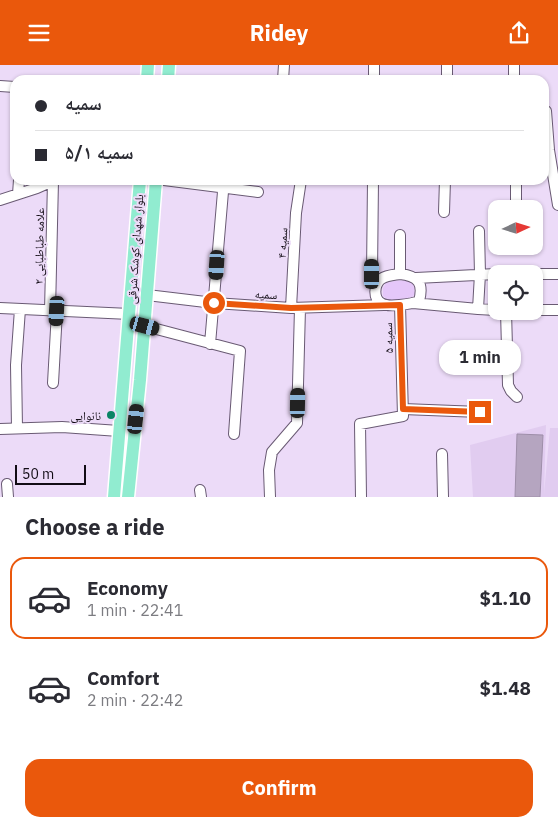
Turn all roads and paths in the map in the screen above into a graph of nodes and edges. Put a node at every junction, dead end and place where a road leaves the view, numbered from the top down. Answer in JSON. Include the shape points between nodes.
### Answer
{"nodes":[{"id":1,"x":549,"y":127,"type":"edge"},
{"id":2,"x":553,"y":149,"type":"edge"},
{"id":3,"x":19,"y":185,"type":"edge"},
{"id":4,"x":44,"y":185,"type":"edge"},
{"id":5,"x":54,"y":185,"type":"edge"},
{"id":6,"x":140,"y":185,"type":"edge"},
{"id":7,"x":156,"y":185,"type":"edge"},
{"id":8,"x":224,"y":185,"type":"edge"},
{"id":9,"x":228,"y":185,"type":"edge"},
{"id":10,"x":300,"y":185,"type":"edge"},
{"id":11,"x":372,"y":185,"type":"edge"},
{"id":12,"x":445,"y":185,"type":"edge"},
{"id":13,"x":516,"y":185,"type":"edge"},
{"id":14,"x":258,"y":192,"type":"dead end"},
{"id":15,"x":18,"y":194,"type":"junction"},
{"id":16,"x":0,"y":200,"type":"edge"},
{"id":17,"x":516,"y":200,"type":"edge"},
{"id":18,"x":558,"y":205,"type":"edge"},
{"id":19,"x":444,"y":212,"type":"dead end"},
{"id":20,"x":479,"y":231,"type":"dead end"},
{"id":21,"x":400,"y":235,"type":"dead end"},
{"id":22,"x":400,"y":274,"type":"junction"},
{"id":23,"x":480,"y":274,"type":"junction"},
{"id":24,"x":488,"y":274,"type":"edge"},
{"id":25,"x":543,"y":274,"type":"edge"},
{"id":26,"x":558,"y":274,"type":"edge"},
{"id":27,"x":416,"y":278,"type":"junction"},
{"id":28,"x":376,"y":287,"type":"junction"},
{"id":29,"x":147,"y":295,"type":"junction"},
{"id":30,"x":214,"y":303,"type":"junction"},
{"id":31,"x":413,"y":303,"type":"junction"},
{"id":32,"x":384,"y":305,"type":"junction"},
{"id":33,"x":400,"y":305,"type":"junction"},
{"id":34,"x":0,"y":308,"type":"edge"},
{"id":35,"x":295,"y":308,"type":"junction"},
{"id":36,"x":20,"y":309,"type":"junction"},
{"id":37,"x":478,"y":309,"type":"junction"},
{"id":38,"x":488,"y":309,"type":"edge"},
{"id":39,"x":543,"y":310,"type":"edge"},
{"id":40,"x":558,"y":310,"type":"edge"},
{"id":41,"x":54,"y":311,"type":"junction"},
{"id":42,"x":130,"y":314,"type":"junction"},
{"id":43,"x":506,"y":320,"type":"edge"},
{"id":44,"x":145,"y":326,"type":"junction"},
{"id":45,"x":210,"y":344,"type":"junction"},
{"id":46,"x":124,"y":378,"type":"junction"},
{"id":47,"x":140,"y":380,"type":"junction"},
{"id":48,"x":53,"y":383,"type":"dead end"},
{"id":49,"x":517,"y":397,"type":"dead end"},
{"id":50,"x":403,"y":409,"type":"junction"},
{"id":51,"x":480,"y":412,"type":"dead end"},
{"id":52,"x":17,"y":428,"type":"junction"},
{"id":53,"x":0,"y":429,"type":"edge"},
{"id":54,"x":119,"y":431,"type":"junction"},
{"id":55,"x":234,"y":434,"type":"dead end"},
{"id":56,"x":442,"y":454,"type":"dead end"},
{"id":57,"x":7,"y":484,"type":"dead end"},
{"id":58,"x":8,"y":497,"type":"edge"},
{"id":59,"x":114,"y":497,"type":"edge"},
{"id":60,"x":128,"y":497,"type":"edge"},
{"id":61,"x":270,"y":497,"type":"edge"},
{"id":62,"x":361,"y":497,"type":"edge"},
{"id":63,"x":443,"y":497,"type":"edge"}],
"edges":[{"from":1,"to":2,"type":"street"},
{"from":2,"to":18,"type":"street"},
{"from":3,"to":15,"type":"street"},
{"from":4,"to":15,"type":"street"},
{"from":5,"to":41,"type":"street","name":"علامه طباطبایی ۲"},
{"from":6,"to":42,"type":"main road","name":"بلوار شهدای کوشک شرقی"},
{"from":7,"to":29,"type":"main road","name":"بلوار شهدای کوشک شرقی"},
{"from":8,"to":30,"type":"street"},
{"from":9,"to":14,"type":"street"},
{"from":10,"to":35,"type":"street","name":"سمیه ۴","via":[[296,213]]},
{"from":11,"to":28,"type":"street","via":[[372,274]]},
{"from":12,"to":19,"type":"street"},
{"from":13,"to":17,"type":"street"},
{"from":15,"to":16,"type":"street"},
{"from":20,"to":23,"type":"street"},
{"from":21,"to":22,"type":"street"},
{"from":22,"to":27,"type":"street"},
{"from":22,"to":28,"type":"street","via":[[380,280]]},
{"from":23,"to":24,"type":"street"},
{"from":23,"to":27,"type":"street"},
{"from":23,"to":37,"type":"street"},
{"from":25,"to":26,"type":"street"},
{"from":27,"to":31,"type":"street","via":[[421,285],[421,294],[419,301]]},
{"from":28,"to":32,"type":"street","via":[[378,302]]},
{"from":29,"to":30,"type":"street","name":"سمیه"},
{"from":29,"to":44,"type":"main road","name":"بلوار شهدای کوشک شرقی"},
{"from":30,"to":35,"type":"street","name":"سمیه"},
{"from":30,"to":45,"type":"street"},
{"from":31,"to":33,"type":"street"},
{"from":31,"to":37,"type":"street"},
{"from":32,"to":33,"type":"street"},
{"from":32,"to":35,"type":"street","name":"سمیه"},
{"from":33,"to":50,"type":"street","name":"سمیه ۵"},
{"from":34,"to":36,"type":"street"},
{"from":35,"to":61,"type":"street","name":"سمیه ۴","via":[[297,423],[272,452]]},
{"from":36,"to":41,"type":"street"},
{"from":36,"to":52,"type":"street","via":[[16,365]]},
{"from":37,"to":38,"type":"street"},
{"from":39,"to":40,"type":"street"},
{"from":41,"to":42,"type":"street"},
{"from":41,"to":48,"type":"street","name":"علامه طباطبایی ۲"},
{"from":42,"to":46,"type":"main road","name":"بلوار شهدای کوشک شرقی"},
{"from":43,"to":49,"type":"street","via":[[508,385]]},
{"from":44,"to":45,"type":"street"},
{"from":44,"to":47,"type":"main road","name":"بلوار شهدای کوشک شرقی"},
{"from":45,"to":55,"type":"street","via":[[240,351]]},
{"from":46,"to":47,"type":"main road"},
{"from":46,"to":54,"type":"main road","name":"بلوار شهدای کوشک شرقی"},
{"from":47,"to":60,"type":"main road","name":"بلوار شهدای کوشک شرقی"},
{"from":50,"to":51,"type":"street"},
{"from":50,"to":62,"type":"street","via":[[403,416],[360,424]]},
{"from":52,"to":53,"type":"street"},
{"from":52,"to":54,"type":"street"},
{"from":54,"to":59,"type":"main road","name":"بلوار شهدای کوشک شرقی"},
{"from":56,"to":63,"type":"street"},
{"from":57,"to":58,"type":"street"}]}
